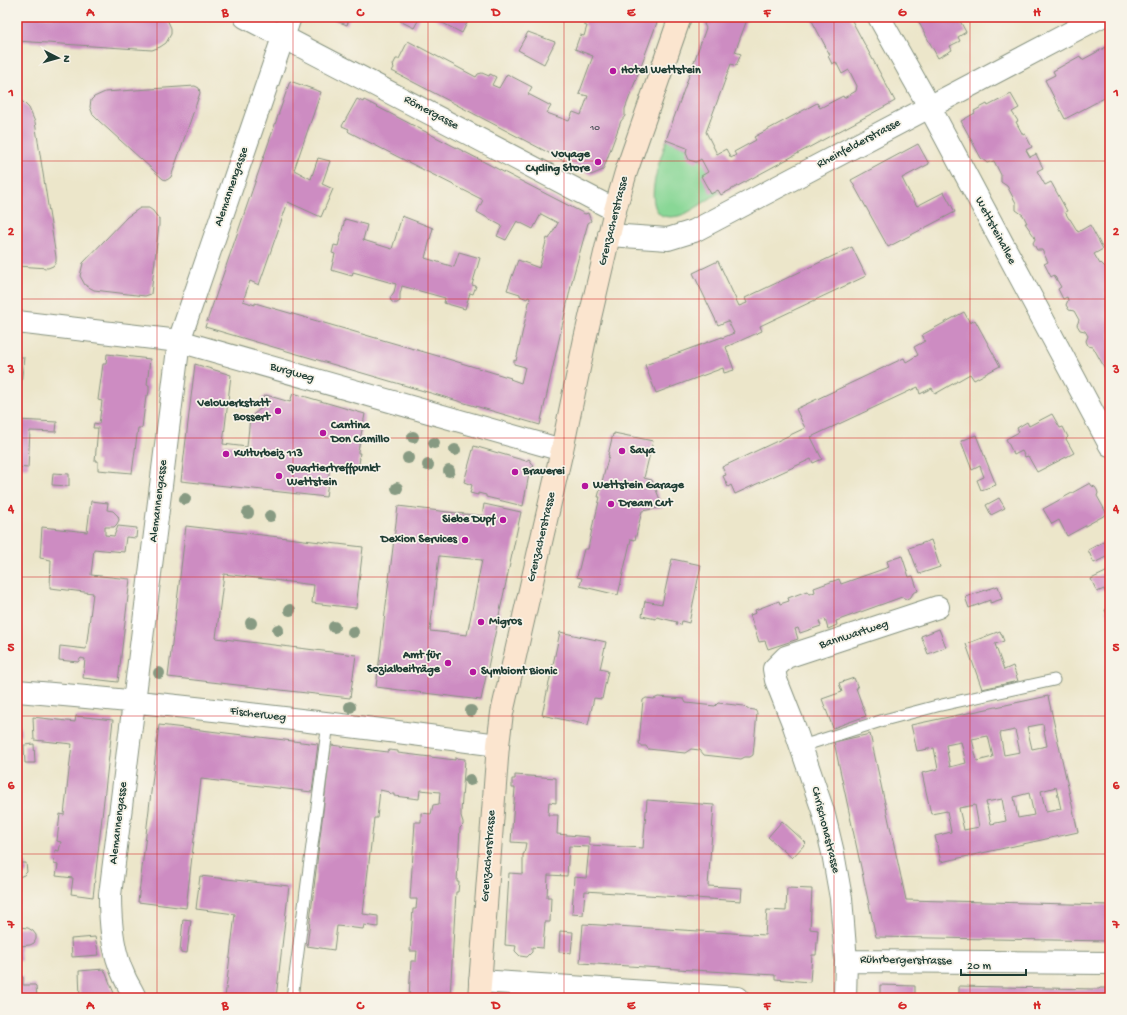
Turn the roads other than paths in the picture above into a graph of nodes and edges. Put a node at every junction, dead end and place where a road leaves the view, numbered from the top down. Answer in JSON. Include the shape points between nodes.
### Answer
{"nodes":[{"id":1,"x":246,"y":17,"type":"edge"},
{"id":2,"x":680,"y":17,"type":"edge"},
{"id":3,"x":879,"y":17,"type":"edge"},
{"id":4,"x":1100,"y":17,"type":"edge"},
{"id":5,"x":287,"y":26,"type":"edge"},
{"id":6,"x":929,"y":106,"type":"junction"},
{"id":7,"x":615,"y":210,"type":"junction"},
{"id":8,"x":609,"y":235,"type":"junction"},
{"id":9,"x":17,"y":322,"type":"edge"},
{"id":10,"x":179,"y":341,"type":"junction"},
{"id":11,"x":1110,"y":445,"type":"edge"},
{"id":12,"x":562,"y":450,"type":"junction"},
{"id":13,"x":938,"y":607,"type":"dead end"},
{"id":14,"x":774,"y":669,"type":"joint"},
{"id":15,"x":1054,"y":680,"type":"dead end"},
{"id":16,"x":17,"y":691,"type":"edge"},
{"id":17,"x":135,"y":701,"type":"junction"},
{"id":18,"x":328,"y":723,"type":"junction"},
{"id":19,"x":498,"y":745,"type":"junction"},
{"id":20,"x":802,"y":746,"type":"junction"},
{"id":21,"x":846,"y":960,"type":"junction"},
{"id":22,"x":1110,"y":963,"type":"edge"},
{"id":23,"x":480,"y":990,"type":"edge"},
{"id":24,"x":135,"y":998,"type":"edge"},
{"id":25,"x":292,"y":998,"type":"edge"},
{"id":26,"x":738,"y":998,"type":"edge"},
{"id":27,"x":845,"y":998,"type":"edge"}],
"edges":[{"from":1,"to":5,"type":"street","name":"Römergasse"},
{"from":2,"to":7,"type":"main road","name":"Grenzacherstrasse"},
{"from":3,"to":6,"type":"street","name":"Wettsteinallee"},
{"from":4,"to":6,"type":"street","name":"Rheinfelderstrasse"},
{"from":5,"to":7,"type":"street","name":"Römergasse"},
{"from":5,"to":10,"type":"street","name":"Alemannengasse"},
{"from":6,"to":8,"type":"street","name":"Rheinfelderstrasse","via":[[694,231],[668,239]]},
{"from":6,"to":11,"type":"street","name":"Wettsteinallee"},
{"from":7,"to":8,"type":"main road","name":"Grenzacherstrasse"},
{"from":8,"to":12,"type":"main road","name":"Grenzacherstrasse"},
{"from":9,"to":10,"type":"street","name":"Burgweg"},
{"from":10,"to":12,"type":"street","name":"Burgweg"},
{"from":10,"to":17,"type":"street","name":"Alemannengasse"},
{"from":12,"to":19,"type":"main road","name":"Grenzacherstrasse","via":[[502,713]]},
{"from":13,"to":14,"type":"street","name":"Bannwartweg","via":[[786,657]]},
{"from":14,"to":20,"type":"street","name":"Chrischonastrasse"},
{"from":15,"to":20,"type":"lane","via":[[937,706]]},
{"from":16,"to":17,"type":"street","name":"Fischerweg"},
{"from":17,"to":18,"type":"street","name":"Fischerweg"},
{"from":17,"to":24,"type":"street","name":"Alemannengasse","via":[[110,918],[114,946],[123,975]]},
{"from":18,"to":19,"type":"street","name":"Fischerweg"},
{"from":18,"to":25,"type":"lane"},
{"from":19,"to":23,"type":"main road","name":"Grenzacherstrasse"},
{"from":20,"to":21,"type":"street","name":"Chrischonastrasse","via":[[823,811],[832,853],[841,898]]},
{"from":21,"to":22,"type":"street","name":"Rührbergerstrasse"},
{"from":21,"to":27,"type":"street","name":"Chrischonastrasse"},
{"from":23,"to":26,"type":"street"}]}
